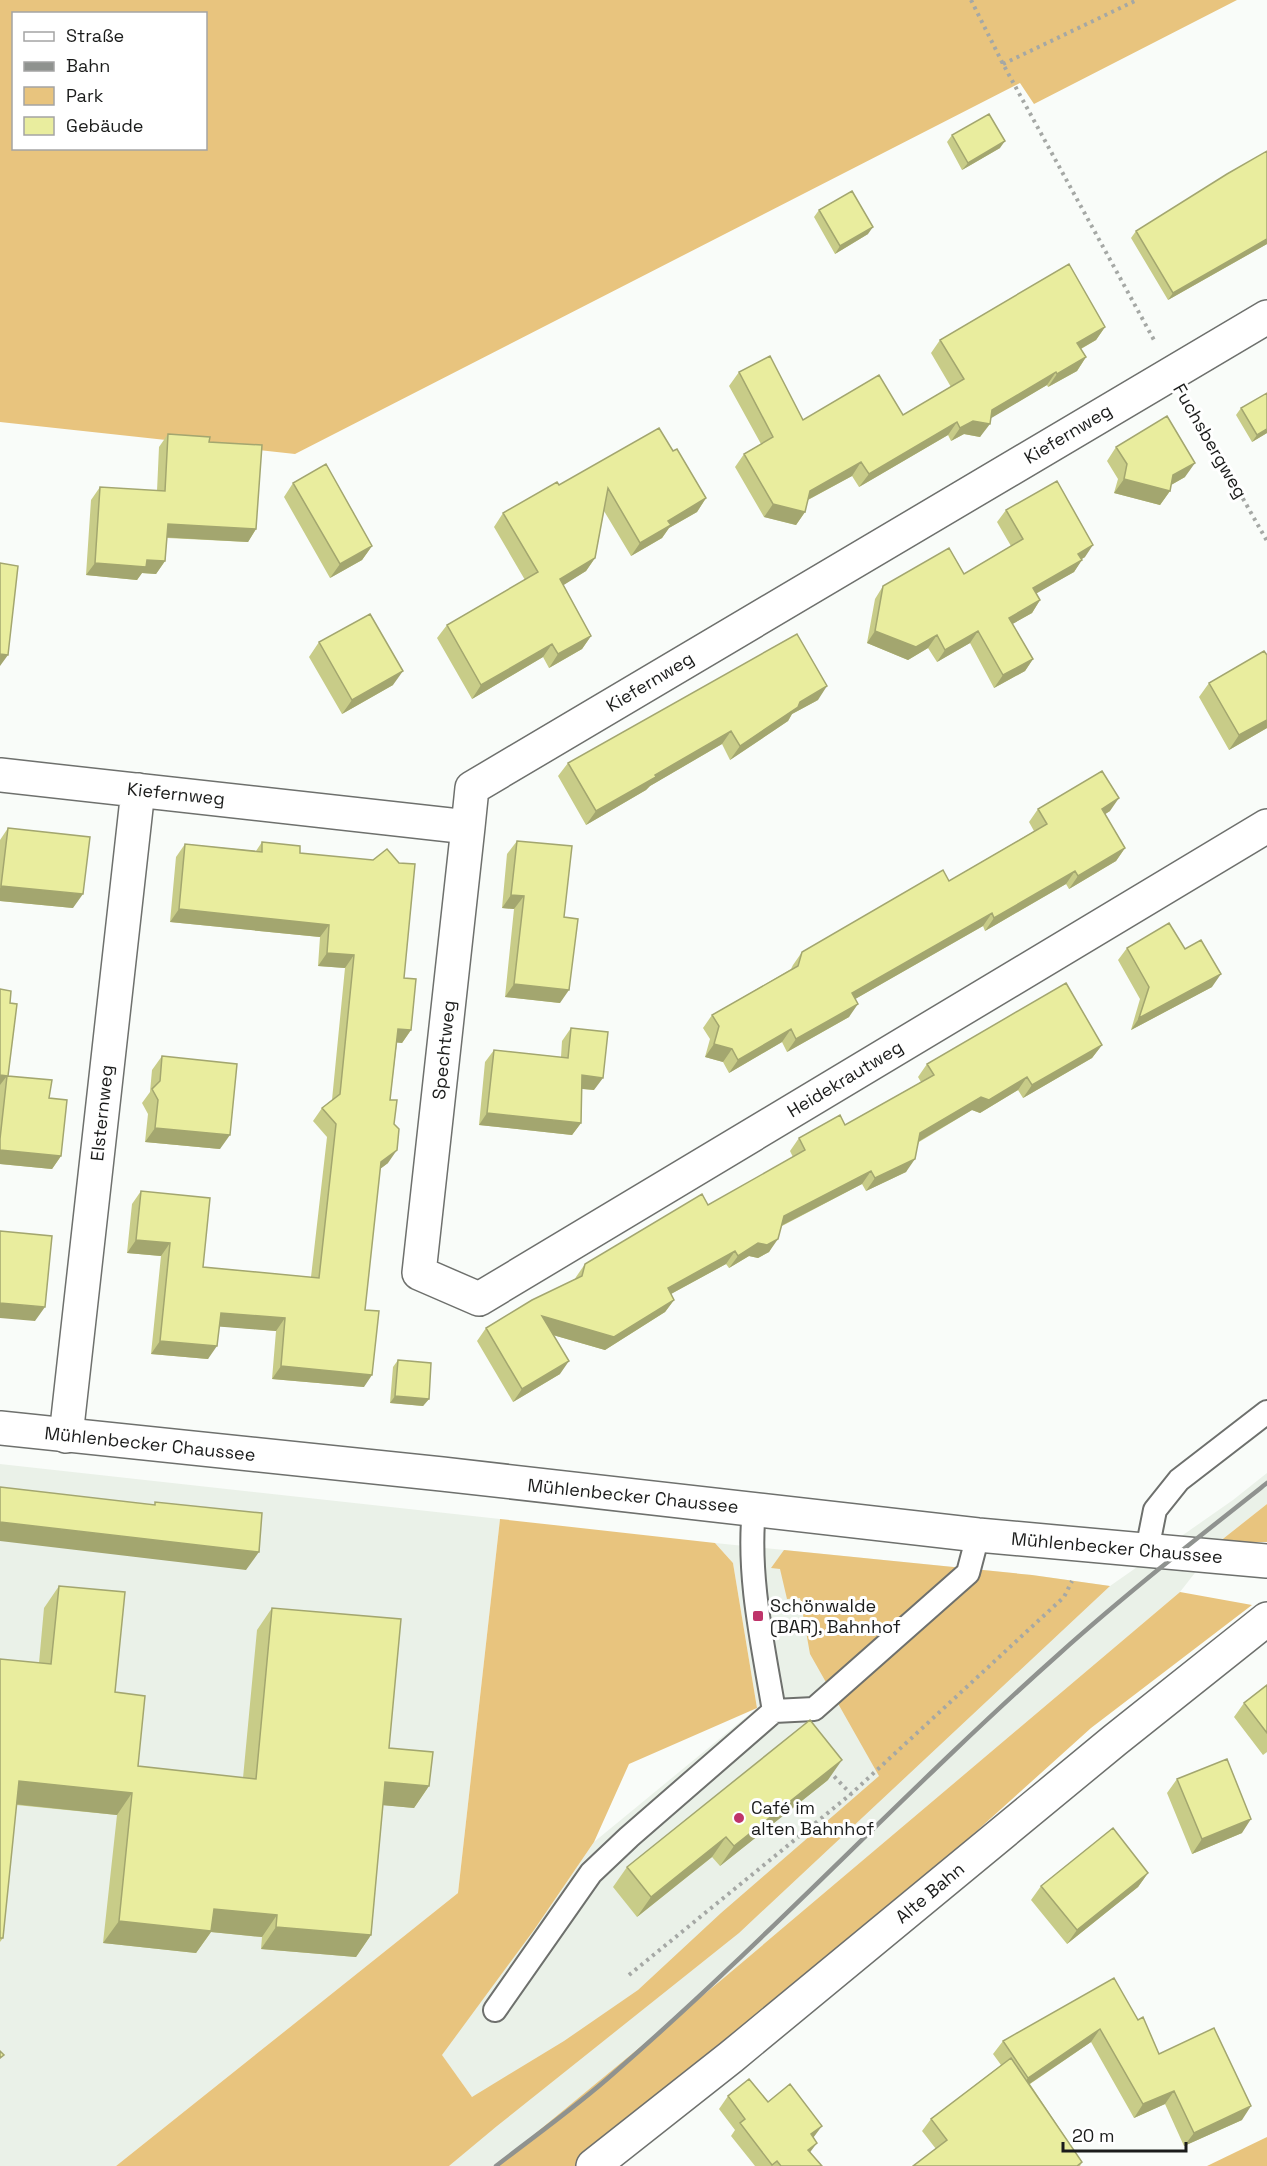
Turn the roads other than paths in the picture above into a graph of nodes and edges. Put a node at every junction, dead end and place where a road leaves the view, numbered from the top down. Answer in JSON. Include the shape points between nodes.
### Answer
{"nodes":[{"id":1,"x":1267,"y":317,"type":"edge"},
{"id":2,"x":0,"y":775,"type":"edge"},
{"id":3,"x":138,"y":790,"type":"junction"},
{"id":4,"x":1267,"y":826,"type":"edge"},
{"id":5,"x":468,"y":827,"type":"junction"},
{"id":6,"x":419,"y":1273,"type":"joint"},
{"id":7,"x":1267,"y":1412,"type":"edge"},
{"id":8,"x":0,"y":1428,"type":"edge"},
{"id":9,"x":66,"y":1436,"type":"junction"},
{"id":10,"x":754,"y":1509,"type":"junction"},
{"id":11,"x":978,"y":1535,"type":"junction"},
{"id":12,"x":1147,"y":1550,"type":"junction"},
{"id":13,"x":1267,"y":1561,"type":"edge"},
{"id":14,"x":1267,"y":1619,"type":"edge"},
{"id":15,"x":774,"y":1710,"type":"junction"},
{"id":16,"x":495,"y":2010,"type":"dead end"},
{"id":17,"x":592,"y":2166,"type":"edge"}],
"edges":[{"from":1,"to":5,"type":"street","name":"Kiefernweg","via":[[472,788]]},
{"from":2,"to":3,"type":"street","name":"Kiefernweg"},
{"from":3,"to":5,"type":"street","name":"Kiefernweg"},
{"from":3,"to":9,"type":"street","name":"Elsternweg"},
{"from":4,"to":6,"type":"street","name":"Heidekrautweg","via":[[480,1299]]},
{"from":5,"to":6,"type":"street","name":"Spechtweg"},
{"from":7,"to":12,"type":"lane","via":[[1179,1480],[1155,1510]]},
{"from":8,"to":9,"type":"street","name":"Mühlenbecker Chaussee"},
{"from":9,"to":10,"type":"street","name":"Mühlenbecker Chaussee"},
{"from":10,"to":11,"type":"street","name":"Mühlenbecker Chaussee"},
{"from":10,"to":15,"type":"lane","via":[[751,1539],[758,1616]]},
{"from":11,"to":12,"type":"street","name":"Mühlenbecker Chaussee"},
{"from":11,"to":15,"type":"lane","via":[[968,1573],[814,1709]]},
{"from":12,"to":13,"type":"street","name":"Mühlenbecker Chaussee"},
{"from":14,"to":17,"type":"street","name":"Alte Bahn"},
{"from":15,"to":16,"type":"lane","via":[[591,1873]]}]}
